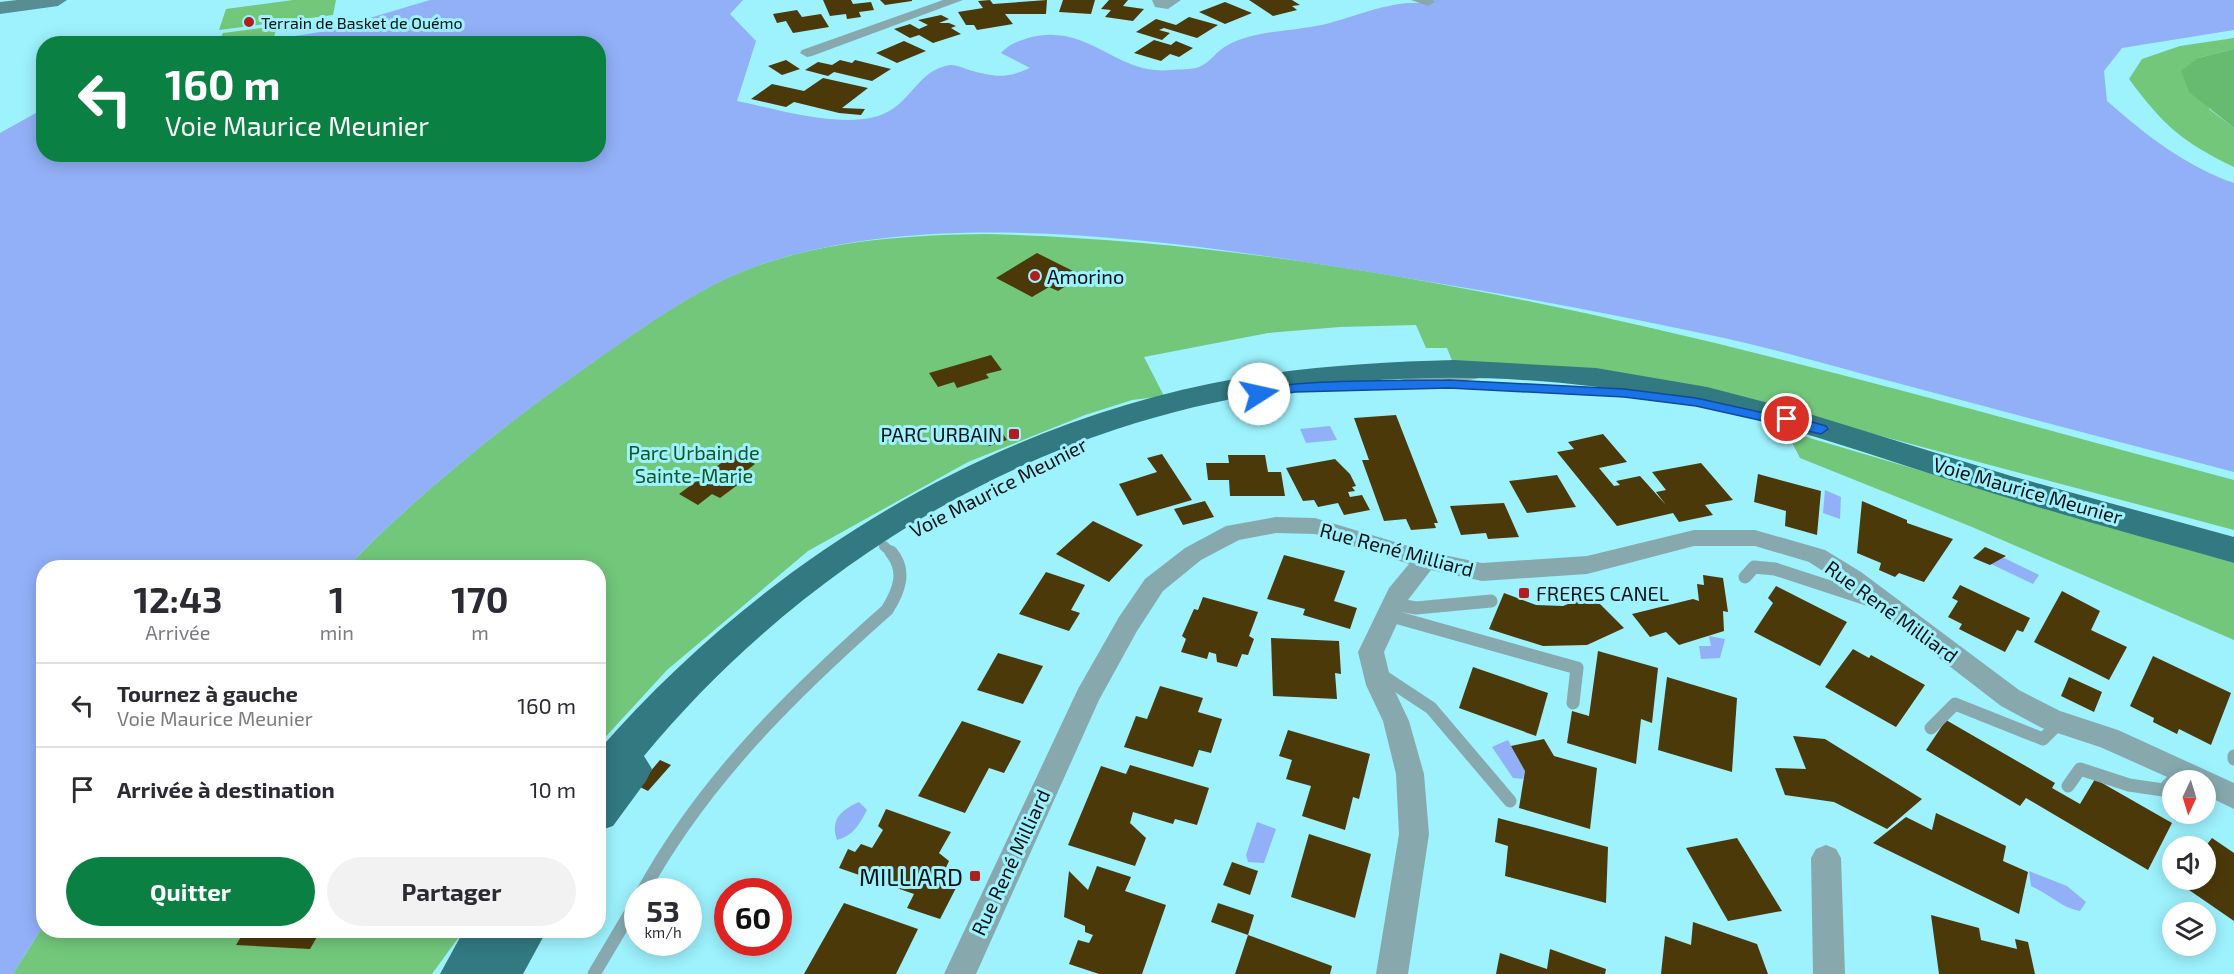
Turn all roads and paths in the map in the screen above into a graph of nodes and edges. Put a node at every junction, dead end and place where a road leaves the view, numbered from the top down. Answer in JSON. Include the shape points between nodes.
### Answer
{"nodes":[{"id":1,"x":58,"y":0,"type":"edge"},
{"id":2,"x":956,"y":0,"type":"edge"},
{"id":3,"x":1159,"y":0,"type":"edge"},
{"id":4,"x":1174,"y":0,"type":"edge"},
{"id":5,"x":0,"y":8,"type":"edge"},
{"id":6,"x":807,"y":53,"type":"dead end"},
{"id":7,"x":1484,"y":371,"type":"junction"},
{"id":8,"x":1401,"y":385,"type":"junction"},
{"id":9,"x":1821,"y":429,"type":"junction"},
{"id":10,"x":884,"y":546,"type":"junction"},
{"id":11,"x":2234,"y":550,"type":"edge"},
{"id":12,"x":1425,"y":560,"type":"junction"},
{"id":13,"x":1745,"y":577,"type":"dead end"},
{"id":14,"x":1491,"y":601,"type":"dead end"},
{"id":15,"x":1887,"y":606,"type":"junction"},
{"id":16,"x":1390,"y":609,"type":"junction"},
{"id":17,"x":1375,"y":671,"type":"junction"},
{"id":18,"x":1573,"y":703,"type":"dead end"},
{"id":19,"x":2060,"y":722,"type":"junction"},
{"id":20,"x":1931,"y":729,"type":"dead end"},
{"id":21,"x":2170,"y":770,"type":"edge"},
{"id":22,"x":606,"y":772,"type":"edge"},
{"id":23,"x":2068,"y":786,"type":"dead end"},
{"id":24,"x":2162,"y":790,"type":"edge"},
{"id":25,"x":2216,"y":790,"type":"edge"},
{"id":26,"x":2234,"y":797,"type":"edge"},
{"id":27,"x":1510,"y":801,"type":"dead end"},
{"id":28,"x":606,"y":803,"type":"edge"},
{"id":29,"x":1826,"y":858,"type":"dead end"},
{"id":30,"x":651,"y":878,"type":"edge"},
{"id":31,"x":624,"y":924,"type":"edge"},
{"id":32,"x":485,"y":938,"type":"edge"},
{"id":33,"x":519,"y":938,"type":"edge"},
{"id":34,"x":463,"y":974,"type":"edge"},
{"id":35,"x":497,"y":974,"type":"edge"},
{"id":36,"x":594,"y":974,"type":"edge"},
{"id":37,"x":960,"y":974,"type":"edge"},
{"id":38,"x":1392,"y":974,"type":"edge"},
{"id":39,"x":1829,"y":974,"type":"edge"}],
"edges":[{"from":1,"to":5,"type":"street"},
{"from":2,"to":6,"type":"street"},
{"from":3,"to":4,"type":"street","via":[[1160,4],[1168,5]]},
{"from":7,"to":8,"type":"lane","via":[[1466,380],[1412,379]]},
{"from":7,"to":9,"type":"main road","name":"Voie Maurice Meunier","via":[[1661,388],[1725,401]]},
{"from":7,"to":22,"type":"main road","name":"Voie Maurice Meunier","via":[[1361,373],[1214,394],[1076,432],[957,485],[895,520],[741,631],[660,707]]},
{"from":8,"to":9,"type":"main road","name":"Voie Maurice Meunier","via":[[1653,396]]},
{"from":8,"to":10,"type":"main road","name":"Voie Maurice Meunier","via":[[1295,388],[1134,424],[1047,458]]},
{"from":9,"to":11,"type":"main road","name":"Voie Maurice Meunier"},
{"from":10,"to":28,"type":"main road","name":"Voie Maurice Meunier","via":[[761,634],[694,695]]},
{"from":10,"to":30,"type":"lane","via":[[901,566],[898,594],[772,716],[675,836]]},
{"from":12,"to":15,"type":"street","name":"Rue René Milliard","via":[[1482,572],[1539,570],[1587,565],[1694,538],[1755,538],[1817,556]]},
{"from":12,"to":16,"type":"street"},
{"from":12,"to":37,"type":"street","name":"Rue René Milliard","via":[[1315,526],[1276,525],[1234,532],[1193,554],[1154,585],[1087,697]]},
{"from":13,"to":15,"type":"lane","via":[[1754,567],[1775,569]]},
{"from":14,"to":16,"type":"lane"},
{"from":15,"to":19,"type":"street","name":"Rue René Milliard","via":[[2010,698]]},
{"from":16,"to":17,"type":"street","via":[[1371,652]]},
{"from":16,"to":18,"type":"lane","via":[[1577,668]]},
{"from":17,"to":27,"type":"lane","via":[[1431,708]]},
{"from":17,"to":38,"type":"street","via":[[1396,721],[1410,774],[1414,834]]},
{"from":19,"to":20,"type":"lane","via":[[2043,739],[1955,704]]},
{"from":19,"to":21,"type":"street","name":"Rue René Milliard","via":[[2108,738]]},
{"from":23,"to":24,"type":"lane","via":[[2080,769],[2129,785]]},
{"from":25,"to":26,"type":"street","name":"Rue René Milliard"},
{"from":29,"to":39,"type":"street"},
{"from":31,"to":36,"type":"lane"},
{"from":32,"to":34,"type":"main road"},
{"from":33,"to":35,"type":"main road"}]}
